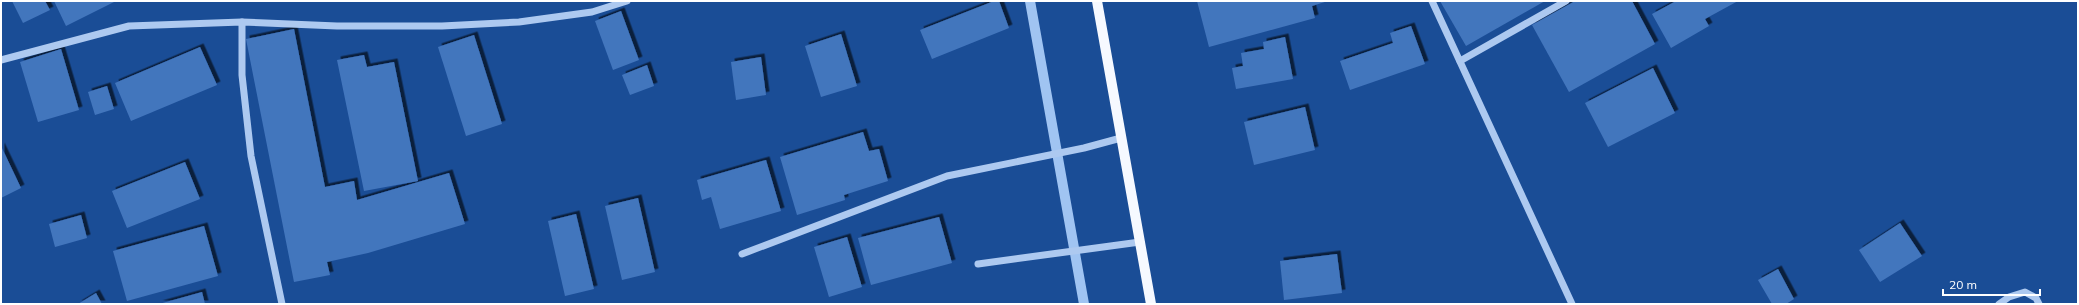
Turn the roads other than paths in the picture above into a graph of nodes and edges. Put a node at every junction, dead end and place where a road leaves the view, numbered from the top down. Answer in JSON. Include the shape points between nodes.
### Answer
{"nodes":[{"id":1,"x":627,"y":1,"type":"edge"},
{"id":2,"x":1097,"y":1,"type":"edge"},
{"id":3,"x":1432,"y":1,"type":"edge"},
{"id":4,"x":1566,"y":1,"type":"edge"},
{"id":5,"x":242,"y":22,"type":"junction"},
{"id":6,"x":1,"y":60,"type":"edge"},
{"id":7,"x":1460,"y":61,"type":"junction"},
{"id":8,"x":1121,"y":138,"type":"junction"},
{"id":9,"x":1140,"y":242,"type":"junction"},
{"id":10,"x":742,"y":254,"type":"dead end"},
{"id":11,"x":978,"y":264,"type":"dead end"},
{"id":12,"x":282,"y":304,"type":"edge"},
{"id":13,"x":1151,"y":304,"type":"edge"},
{"id":14,"x":1572,"y":304,"type":"edge"},
{"id":15,"x":1999,"y":304,"type":"edge"},
{"id":16,"x":2039,"y":304,"type":"edge"}],
"edges":[{"from":1,"to":5,"type":"street","via":[[592,12],[519,22],[442,26],[337,26]]},
{"from":2,"to":8,"type":"main road"},
{"from":3,"to":7,"type":"street"},
{"from":4,"to":7,"type":"street"},
{"from":5,"to":6,"type":"street","via":[[129,26]]},
{"from":5,"to":12,"type":"street","via":[[242,75],[251,156]]},
{"from":7,"to":14,"type":"street"},
{"from":8,"to":9,"type":"main road"},
{"from":8,"to":10,"type":"street","via":[[947,176]]},
{"from":9,"to":11,"type":"street"},
{"from":9,"to":13,"type":"main road"},
{"from":15,"to":16,"type":"street","via":[[2009,297],[2025,292],[2036,298]]}]}
